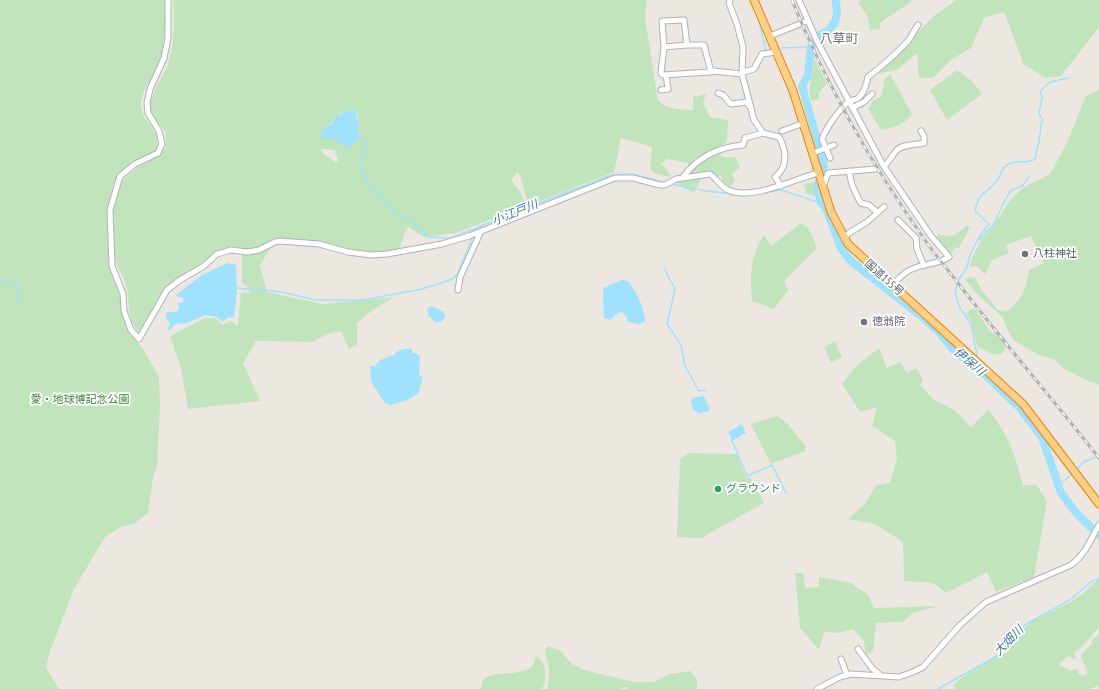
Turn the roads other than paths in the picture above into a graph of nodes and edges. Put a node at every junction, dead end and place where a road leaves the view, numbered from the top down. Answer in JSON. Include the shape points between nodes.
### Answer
{"nodes":[{"id":1,"x":168,"y":0,"type":"edge"},
{"id":2,"x":730,"y":0,"type":"edge"},
{"id":3,"x":754,"y":0,"type":"edge"},
{"id":4,"x":799,"y":0,"type":"edge"},
{"id":5,"x":808,"y":21,"type":"junction"},
{"id":6,"x":918,"y":25,"type":"dead end"},
{"id":7,"x":770,"y":36,"type":"junction"},
{"id":8,"x":687,"y":44,"type":"junction"},
{"id":9,"x":664,"y":47,"type":"junction"},
{"id":10,"x":777,"y":52,"type":"junction"},
{"id":11,"x":711,"y":72,"type":"junction"},
{"id":12,"x":743,"y":73,"type":"junction"},
{"id":13,"x":666,"y":74,"type":"junction"},
{"id":14,"x":661,"y":90,"type":"dead end"},
{"id":15,"x":718,"y":93,"type":"dead end"},
{"id":16,"x":872,"y":94,"type":"dead end"},
{"id":17,"x":848,"y":102,"type":"junction"},
{"id":18,"x":852,"y":108,"type":"junction"},
{"id":19,"x":751,"y":109,"type":"junction"},
{"id":20,"x":804,"y":123,"type":"junction"},
{"id":21,"x":782,"y":131,"type":"dead end"},
{"id":22,"x":921,"y":131,"type":"dead end"},
{"id":23,"x":763,"y":133,"type":"junction"},
{"id":24,"x":834,"y":145,"type":"dead end"},
{"id":25,"x":819,"y":150,"type":"junction"},
{"id":26,"x":830,"y":158,"type":"dead end"},
{"id":27,"x":884,"y":166,"type":"junction"},
{"id":28,"x":876,"y":169,"type":"dead end"},
{"id":29,"x":849,"y":171,"type":"junction"},
{"id":30,"x":818,"y":173,"type":"junction"},
{"id":31,"x":683,"y":177,"type":"junction"},
{"id":32,"x":781,"y":186,"type":"junction"},
{"id":33,"x":822,"y":187,"type":"junction"},
{"id":34,"x":884,"y":207,"type":"dead end"},
{"id":35,"x":877,"y":212,"type":"junction"},
{"id":36,"x":898,"y":220,"type":"dead end"},
{"id":37,"x":479,"y":232,"type":"junction"},
{"id":38,"x":844,"y":239,"type":"junction"},
{"id":39,"x":924,"y":266,"type":"junction"},
{"id":40,"x":892,"y":285,"type":"junction"},
{"id":41,"x":458,"y":290,"type":"dead end"},
{"id":42,"x":1099,"y":504,"type":"edge"},
{"id":43,"x":1096,"y":530,"type":"edge"},
{"id":44,"x":858,"y":649,"type":"dead end"},
{"id":45,"x":842,"y":659,"type":"dead end"},
{"id":46,"x":847,"y":675,"type":"junction"},
{"id":47,"x":880,"y":676,"type":"junction"},
{"id":48,"x":817,"y":689,"type":"edge"}],
"edges":[{"from":1,"to":37,"type":"street","via":[[168,38],[164,58],[150,89],[147,103],[148,113],[159,131],[162,144],[158,153],[135,164],[120,176],[110,210],[112,266],[123,294],[124,311],[131,330],[139,339],[166,290],[224,251],[248,252],[280,241],[319,244],[361,254],[378,255],[442,244]]},
{"from":2,"to":12,"type":"street","via":[[743,47]]},
{"from":3,"to":7,"type":"highway","name":"国道155号"},
{"from":4,"to":5,"type":"street"},
{"from":5,"to":7,"type":"street"},
{"from":5,"to":17,"type":"street"},
{"from":6,"to":17,"type":"street","via":[[909,40],[892,54],[878,71],[868,77],[865,88],[858,98]]},
{"from":7,"to":10,"type":"highway","name":"国道155号"},
{"from":8,"to":9,"type":"street"},
{"from":8,"to":9,"type":"street","via":[[684,20],[662,20]]},
{"from":8,"to":11,"type":"street","via":[[704,45]]},
{"from":9,"to":13,"type":"street","via":[[661,73]]},
{"from":10,"to":12,"type":"street","via":[[762,54],[754,68]]},
{"from":10,"to":20,"type":"highway","name":"国道155号"},
{"from":11,"to":12,"type":"street"},
{"from":11,"to":13,"type":"street"},
{"from":12,"to":19,"type":"street"},
{"from":13,"to":14,"type":"street","via":[[668,89]]},
{"from":15,"to":19,"type":"street","via":[[731,104],[747,102]]},
{"from":16,"to":18,"type":"street"},
{"from":17,"to":18,"type":"street"},
{"from":17,"to":25,"type":"street","via":[[840,113],[832,118]]},
{"from":18,"to":27,"type":"street"},
{"from":19,"to":23,"type":"street","via":[[754,120]]},
{"from":20,"to":21,"type":"street"},
{"from":20,"to":25,"type":"highway","name":"国道155号"},
{"from":22,"to":27,"type":"street","via":[[924,143],[896,150],[891,161]]},
{"from":23,"to":31,"type":"street","via":[[745,138],[743,145],[725,147],[706,156]]},
{"from":23,"to":32,"type":"street","via":[[779,137],[781,141],[784,166],[782,172],[775,177]]},
{"from":24,"to":25,"type":"street"},
{"from":25,"to":26,"type":"street"},
{"from":25,"to":30,"type":"highway","name":"国道155号"},
{"from":27,"to":39,"type":"street","via":[[931,236],[949,257],[939,263]]},
{"from":28,"to":29,"type":"street"},
{"from":29,"to":33,"type":"street","via":[[828,173]]},
{"from":29,"to":35,"type":"street","via":[[858,200],[870,205]]},
{"from":30,"to":32,"type":"street"},
{"from":30,"to":33,"type":"highway","name":"国道155号"},
{"from":31,"to":32,"type":"street","via":[[710,174],[729,191],[739,192],[766,191]]},
{"from":31,"to":37,"type":"street","via":[[665,185],[633,178],[615,178]]},
{"from":33,"to":38,"type":"highway","name":"国道155号"},
{"from":34,"to":35,"type":"street"},
{"from":35,"to":38,"type":"street"},
{"from":36,"to":39,"type":"street","via":[[916,238],[917,249]]},
{"from":37,"to":41,"type":"street","via":[[460,278]]},
{"from":38,"to":40,"type":"highway","name":"国道155号"},
{"from":39,"to":40,"type":"street","via":[[908,270]]},
{"from":40,"to":42,"type":"highway","name":"国道155号","via":[[1023,404]]},
{"from":43,"to":47,"type":"street","via":[[1087,550],[1071,565],[986,602],[960,625],[923,666],[899,677]]},
{"from":44,"to":47,"type":"street"},
{"from":45,"to":46,"type":"street"},
{"from":46,"to":47,"type":"street","via":[[862,673]]},
{"from":46,"to":48,"type":"street"}]}
